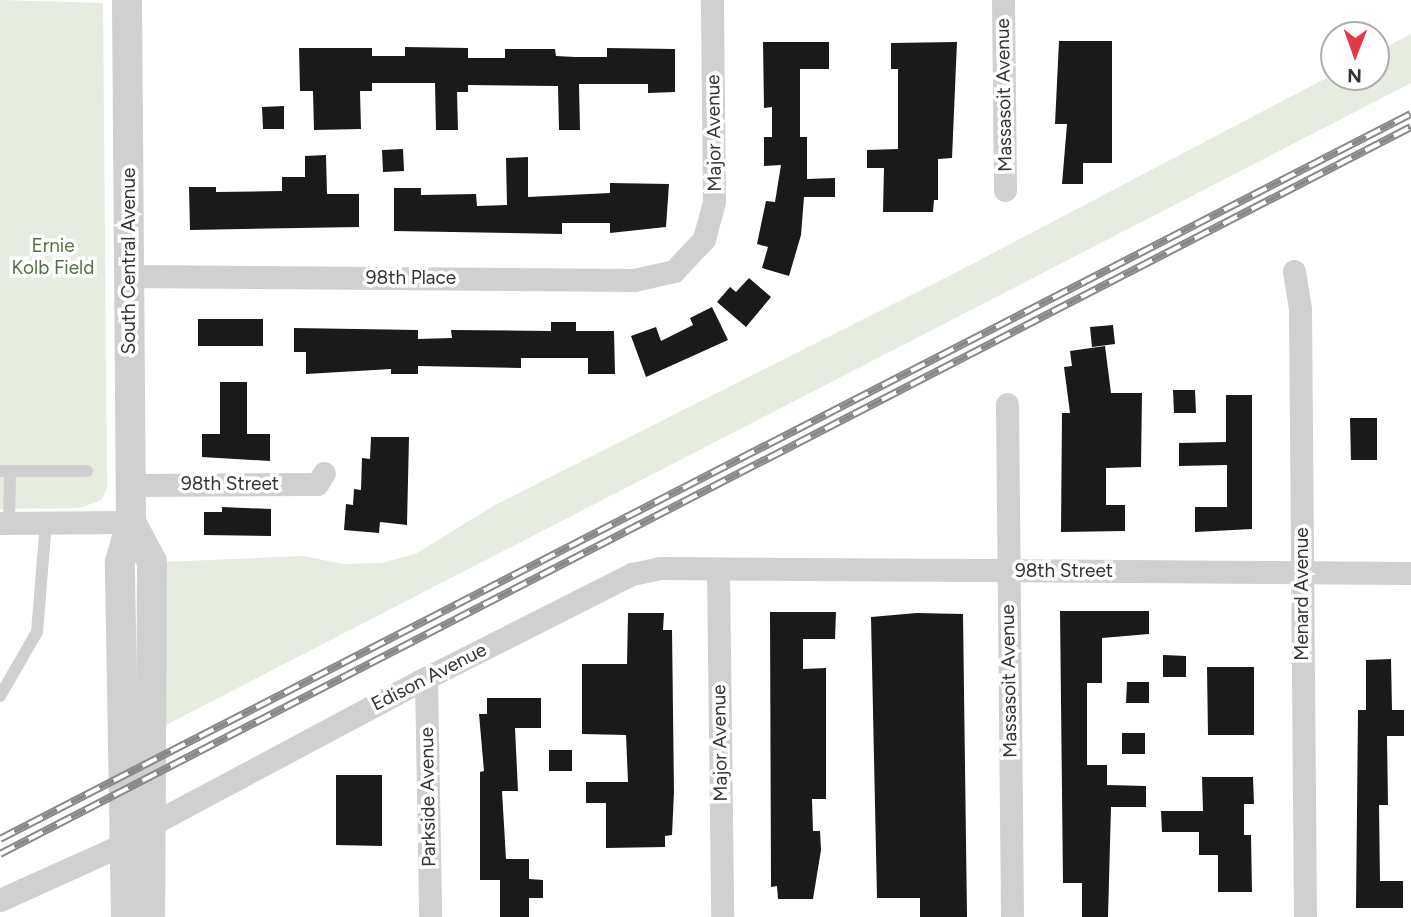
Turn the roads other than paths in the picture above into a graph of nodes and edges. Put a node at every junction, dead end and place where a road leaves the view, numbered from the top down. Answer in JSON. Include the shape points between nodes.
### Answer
{"nodes":[{"id":1,"x":127,"y":0,"type":"edge"},
{"id":2,"x":712,"y":0,"type":"edge"},
{"id":3,"x":1003,"y":0,"type":"edge"},
{"id":4,"x":1005,"y":190,"type":"dead end"},
{"id":5,"x":689,"y":260,"type":"joint"},
{"id":6,"x":1294,"y":271,"type":"dead end"},
{"id":7,"x":129,"y":276,"type":"junction"},
{"id":8,"x":1007,"y":404,"type":"dead end"},
{"id":9,"x":5,"y":471,"type":"edge"},
{"id":10,"x":87,"y":471,"type":"dead end"},
{"id":11,"x":324,"y":473,"type":"dead end"},
{"id":12,"x":131,"y":485,"type":"junction"},
{"id":13,"x":46,"y":522,"type":"junction"},
{"id":14,"x":131,"y":522,"type":"junction"},
{"id":15,"x":5,"y":523,"type":"edge"},
{"id":16,"x":718,"y":570,"type":"junction"},
{"id":17,"x":1008,"y":570,"type":"junction"},
{"id":18,"x":1302,"y":573,"type":"junction"},
{"id":19,"x":1411,"y":573,"type":"edge"},
{"id":20,"x":426,"y":678,"type":"junction"},
{"id":21,"x":0,"y":696,"type":"edge"},
{"id":22,"x":152,"y":824,"type":"junction"},
{"id":23,"x":122,"y":845,"type":"junction"},
{"id":24,"x":0,"y":900,"type":"edge"},
{"id":25,"x":126,"y":917,"type":"edge"},
{"id":26,"x":150,"y":917,"type":"edge"},
{"id":27,"x":429,"y":917,"type":"edge"},
{"id":28,"x":722,"y":917,"type":"edge"},
{"id":29,"x":1012,"y":917,"type":"edge"},
{"id":30,"x":1305,"y":917,"type":"edge"}],
"edges":[{"from":1,"to":7,"type":"street","name":"South Central Avenue"},
{"from":2,"to":5,"type":"street","name":"Major Avenue","via":[[714,201],[704,239]]},
{"from":3,"to":4,"type":"street","name":"Massasoit Avenue"},
{"from":5,"to":7,"type":"street","name":"98th Place","via":[[665,274],[634,280]]},
{"from":6,"to":18,"type":"street","name":"Menard Avenue","via":[[1300,310]]},
{"from":7,"to":12,"type":"street","name":"South Central Avenue"},
{"from":8,"to":17,"type":"street","name":"Massasoit Avenue"},
{"from":9,"to":10,"type":"lane"},
{"from":9,"to":15,"type":"lane"},
{"from":11,"to":12,"type":"street","name":"98th Street","via":[[317,484]]},
{"from":12,"to":14,"type":"street","name":"South Central Avenue"},
{"from":13,"to":14,"type":"street"},
{"from":13,"to":15,"type":"street"},
{"from":13,"to":21,"type":"lane","via":[[37,632]]},
{"from":14,"to":22,"type":"street","name":"South Central Avenue","via":[[152,562]]},
{"from":14,"to":23,"type":"street","name":"South Central Avenue","via":[[120,562]]},
{"from":16,"to":17,"type":"street","name":"98th Street"},
{"from":16,"to":20,"type":"street","name":"Edison Avenue","via":[[660,568],[632,574]]},
{"from":16,"to":28,"type":"street","name":"Major Avenue"},
{"from":17,"to":18,"type":"street","name":"98th Street"},
{"from":17,"to":29,"type":"street","name":"Massasoit Avenue"},
{"from":18,"to":19,"type":"street","name":"98th Street"},
{"from":18,"to":30,"type":"street","name":"Menard Avenue"},
{"from":20,"to":22,"type":"street","name":"Edison Avenue"},
{"from":20,"to":27,"type":"street","name":"Parkside Avenue"},
{"from":22,"to":26,"type":"street","name":"South Central Avenue"},
{"from":23,"to":24,"type":"street"},
{"from":23,"to":25,"type":"street","name":"South Central Avenue"}]}
